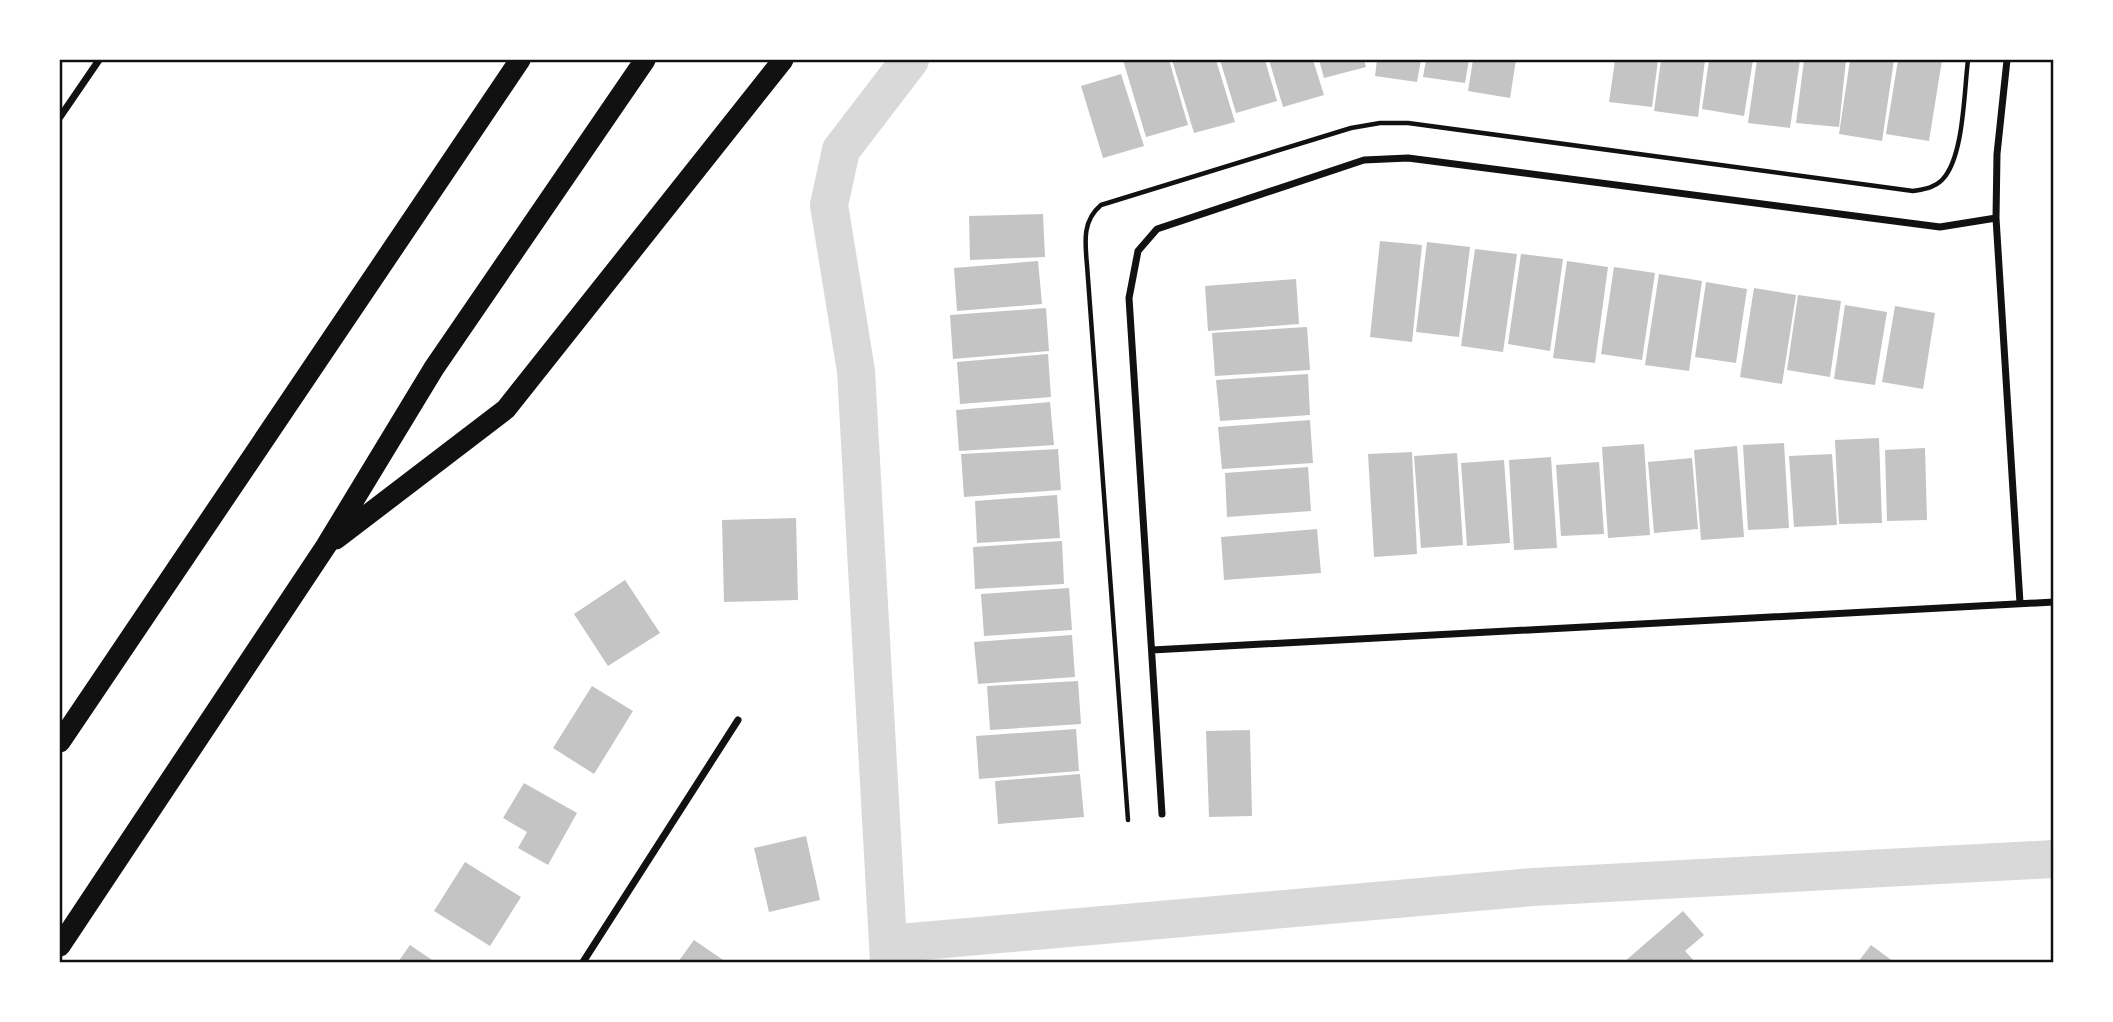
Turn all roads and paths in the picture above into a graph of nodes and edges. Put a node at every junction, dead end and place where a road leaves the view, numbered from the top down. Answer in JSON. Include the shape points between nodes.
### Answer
{"nodes":[{"id":1,"x":99,"y":60,"type":"edge"},
{"id":2,"x":520,"y":60,"type":"edge"},
{"id":3,"x":645,"y":60,"type":"edge"},
{"id":4,"x":783,"y":60,"type":"edge"},
{"id":5,"x":1968,"y":60,"type":"edge"},
{"id":6,"x":2007,"y":60,"type":"edge"},
{"id":7,"x":62,"y":108,"type":"edge"},
{"id":8,"x":60,"y":117,"type":"edge"},
{"id":9,"x":1996,"y":218,"type":"junction"},
{"id":10,"x":326,"y":547,"type":"junction"},
{"id":11,"x":2053,"y":602,"type":"edge"},
{"id":12,"x":2020,"y":603,"type":"junction"},
{"id":13,"x":1152,"y":650,"type":"junction"},
{"id":14,"x":738,"y":720,"type":"dead end"},
{"id":15,"x":60,"y":742,"type":"edge"},
{"id":16,"x":1162,"y":814,"type":"dead end"},
{"id":17,"x":1128,"y":820,"type":"dead end"},
{"id":18,"x":60,"y":946,"type":"edge"},
{"id":19,"x":583,"y":962,"type":"edge"}],
"edges":[{"from":1,"to":7,"type":"street"},
{"from":2,"to":15,"type":"highway"},
{"from":3,"to":10,"type":"highway","via":[[434,368]]},
{"from":4,"to":10,"type":"highway","via":[[506,409]]},
{"from":5,"to":17,"type":"path","via":[[1955,160],[1941,182],[1913,191],[1380,122],[1167,184],[1094,211],[1085,233]]},
{"from":6,"to":9,"type":"street"},
{"from":7,"to":8,"type":"street"},
{"from":9,"to":12,"type":"street"},
{"from":9,"to":13,"type":"street","via":[[1940,227],[1408,158],[1364,160],[1157,229],[1138,251],[1129,299]]},
{"from":10,"to":18,"type":"highway"},
{"from":11,"to":12,"type":"street"},
{"from":12,"to":13,"type":"street"},
{"from":13,"to":16,"type":"street"},
{"from":14,"to":19,"type":"street"}]}
